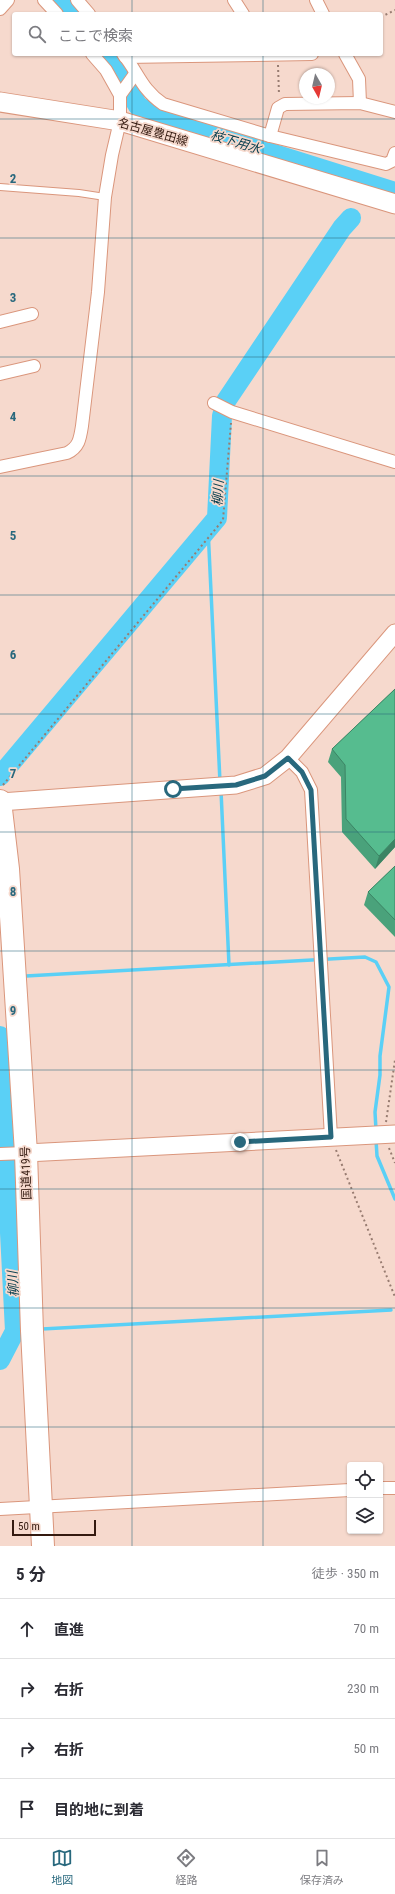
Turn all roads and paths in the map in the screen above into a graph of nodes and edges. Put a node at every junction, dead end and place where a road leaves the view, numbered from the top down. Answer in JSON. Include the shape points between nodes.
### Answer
{"nodes":[{"id":1,"x":8,"y":0,"type":"edge"},
{"id":2,"x":44,"y":0,"type":"edge"},
{"id":3,"x":78,"y":0,"type":"edge"},
{"id":4,"x":234,"y":0,"type":"edge"},
{"id":5,"x":316,"y":0,"type":"edge"},
{"id":6,"x":0,"y":9,"type":"edge"},
{"id":7,"x":395,"y":10,"type":"edge"},
{"id":8,"x":55,"y":12,"type":"edge"},
{"id":9,"x":87,"y":12,"type":"edge"},
{"id":10,"x":242,"y":12,"type":"edge"},
{"id":11,"x":322,"y":12,"type":"edge"},
{"id":12,"x":383,"y":16,"type":"edge"},
{"id":13,"x":94,"y":56,"type":"edge"},
{"id":14,"x":124,"y":56,"type":"edge"},
{"id":15,"x":278,"y":56,"type":"edge"},
{"id":16,"x":346,"y":56,"type":"edge"},
{"id":17,"x":132,"y":77,"type":"junction"},
{"id":18,"x":121,"y":94,"type":"junction"},
{"id":19,"x":0,"y":102,"type":"edge"},
{"id":20,"x":360,"y":103,"type":"junction"},
{"id":21,"x":283,"y":105,"type":"junction"},
{"id":22,"x":395,"y":112,"type":"edge"},
{"id":23,"x":120,"y":121,"type":"junction"},
{"id":24,"x":270,"y":136,"type":"junction"},
{"id":25,"x":395,"y":153,"type":"edge"},
{"id":26,"x":0,"y":187,"type":"edge"},
{"id":27,"x":105,"y":197,"type":"junction"},
{"id":28,"x":395,"y":204,"type":"edge"},
{"id":29,"x":32,"y":314,"type":"dead end"},
{"id":30,"x":0,"y":322,"type":"edge"},
{"id":31,"x":34,"y":366,"type":"dead end"},
{"id":32,"x":0,"y":374,"type":"edge"},
{"id":33,"x":214,"y":403,"type":"dead end"},
{"id":34,"x":232,"y":412,"type":"junction"},
{"id":35,"x":395,"y":462,"type":"edge"},
{"id":36,"x":0,"y":467,"type":"edge"},
{"id":37,"x":395,"y":633,"type":"edge"},
{"id":38,"x":288,"y":758,"type":"junction"},
{"id":39,"x":0,"y":788,"type":"edge"},
{"id":40,"x":0,"y":801,"type":"edge"},
{"id":41,"x":395,"y":1060,"type":"edge"},
{"id":42,"x":391,"y":1134,"type":"edge"},
{"id":43,"x":331,"y":1137,"type":"junction"},
{"id":44,"x":20,"y":1153,"type":"junction"},
{"id":45,"x":0,"y":1154,"type":"edge"},
{"id":46,"x":395,"y":1297,"type":"edge"},
{"id":47,"x":383,"y":1488,"type":"edge"},
{"id":48,"x":395,"y":1488,"type":"edge"},
{"id":49,"x":347,"y":1490,"type":"edge"},
{"id":50,"x":42,"y":1507,"type":"junction"},
{"id":51,"x":0,"y":1509,"type":"edge"},
{"id":52,"x":43,"y":1546,"type":"edge"}],
"edges":[{"from":1,"to":6,"type":"street"},
{"from":2,"to":8,"type":"street"},
{"from":3,"to":9,"type":"street"},
{"from":4,"to":10,"type":"street"},
{"from":5,"to":11,"type":"street"},
{"from":7,"to":12,"type":"path"},
{"from":13,"to":18,"type":"street"},
{"from":14,"to":17,"type":"street"},
{"from":15,"to":21,"type":"path","via":[[279,95]]},
{"from":16,"to":20,"type":"street","via":[[360,79]]},
{"from":17,"to":18,"type":"street"},
{"from":17,"to":24,"type":"street","via":[[163,104]]},
{"from":18,"to":23,"type":"street"},
{"from":19,"to":23,"type":"main road","name":"名古屋豊田線"},
{"from":20,"to":21,"type":"street"},
{"from":20,"to":22,"type":"street"},
{"from":21,"to":24,"type":"street","via":[[278,108]]},
{"from":23,"to":27,"type":"street"},
{"from":23,"to":28,"type":"main road","name":"名古屋豊田線"},
{"from":24,"to":25,"type":"street","via":[[386,164],[392,161]]},
{"from":26,"to":27,"type":"lane"},
{"from":27,"to":36,"type":"street","via":[[98,292],[79,443],[67,453]]},
{"from":29,"to":30,"type":"street"},
{"from":31,"to":32,"type":"street"},
{"from":33,"to":34,"type":"street"},
{"from":34,"to":35,"type":"street"},
{"from":34,"to":39,"type":"path","via":[[223,520]]},
{"from":37,"to":38,"type":"street"},
{"from":38,"to":40,"type":"street","via":[[265,776],[236,785]]},
{"from":38,"to":43,"type":"street","via":[[302,772],[311,790]]},
{"from":40,"to":44,"type":"highway","name":"国道419号","via":[[8,869]]},
{"from":41,"to":42,"type":"path","via":[[386,1118]]},
{"from":42,"to":43,"type":"street"},
{"from":43,"to":44,"type":"street"},
{"from":43,"to":46,"type":"path"},
{"from":44,"to":45,"type":"street"},
{"from":44,"to":50,"type":"highway","name":"国道419号"},
{"from":47,"to":48,"type":"street"},
{"from":49,"to":50,"type":"street"},
{"from":50,"to":51,"type":"street"},
{"from":50,"to":52,"type":"highway","name":"国道419号"}]}
